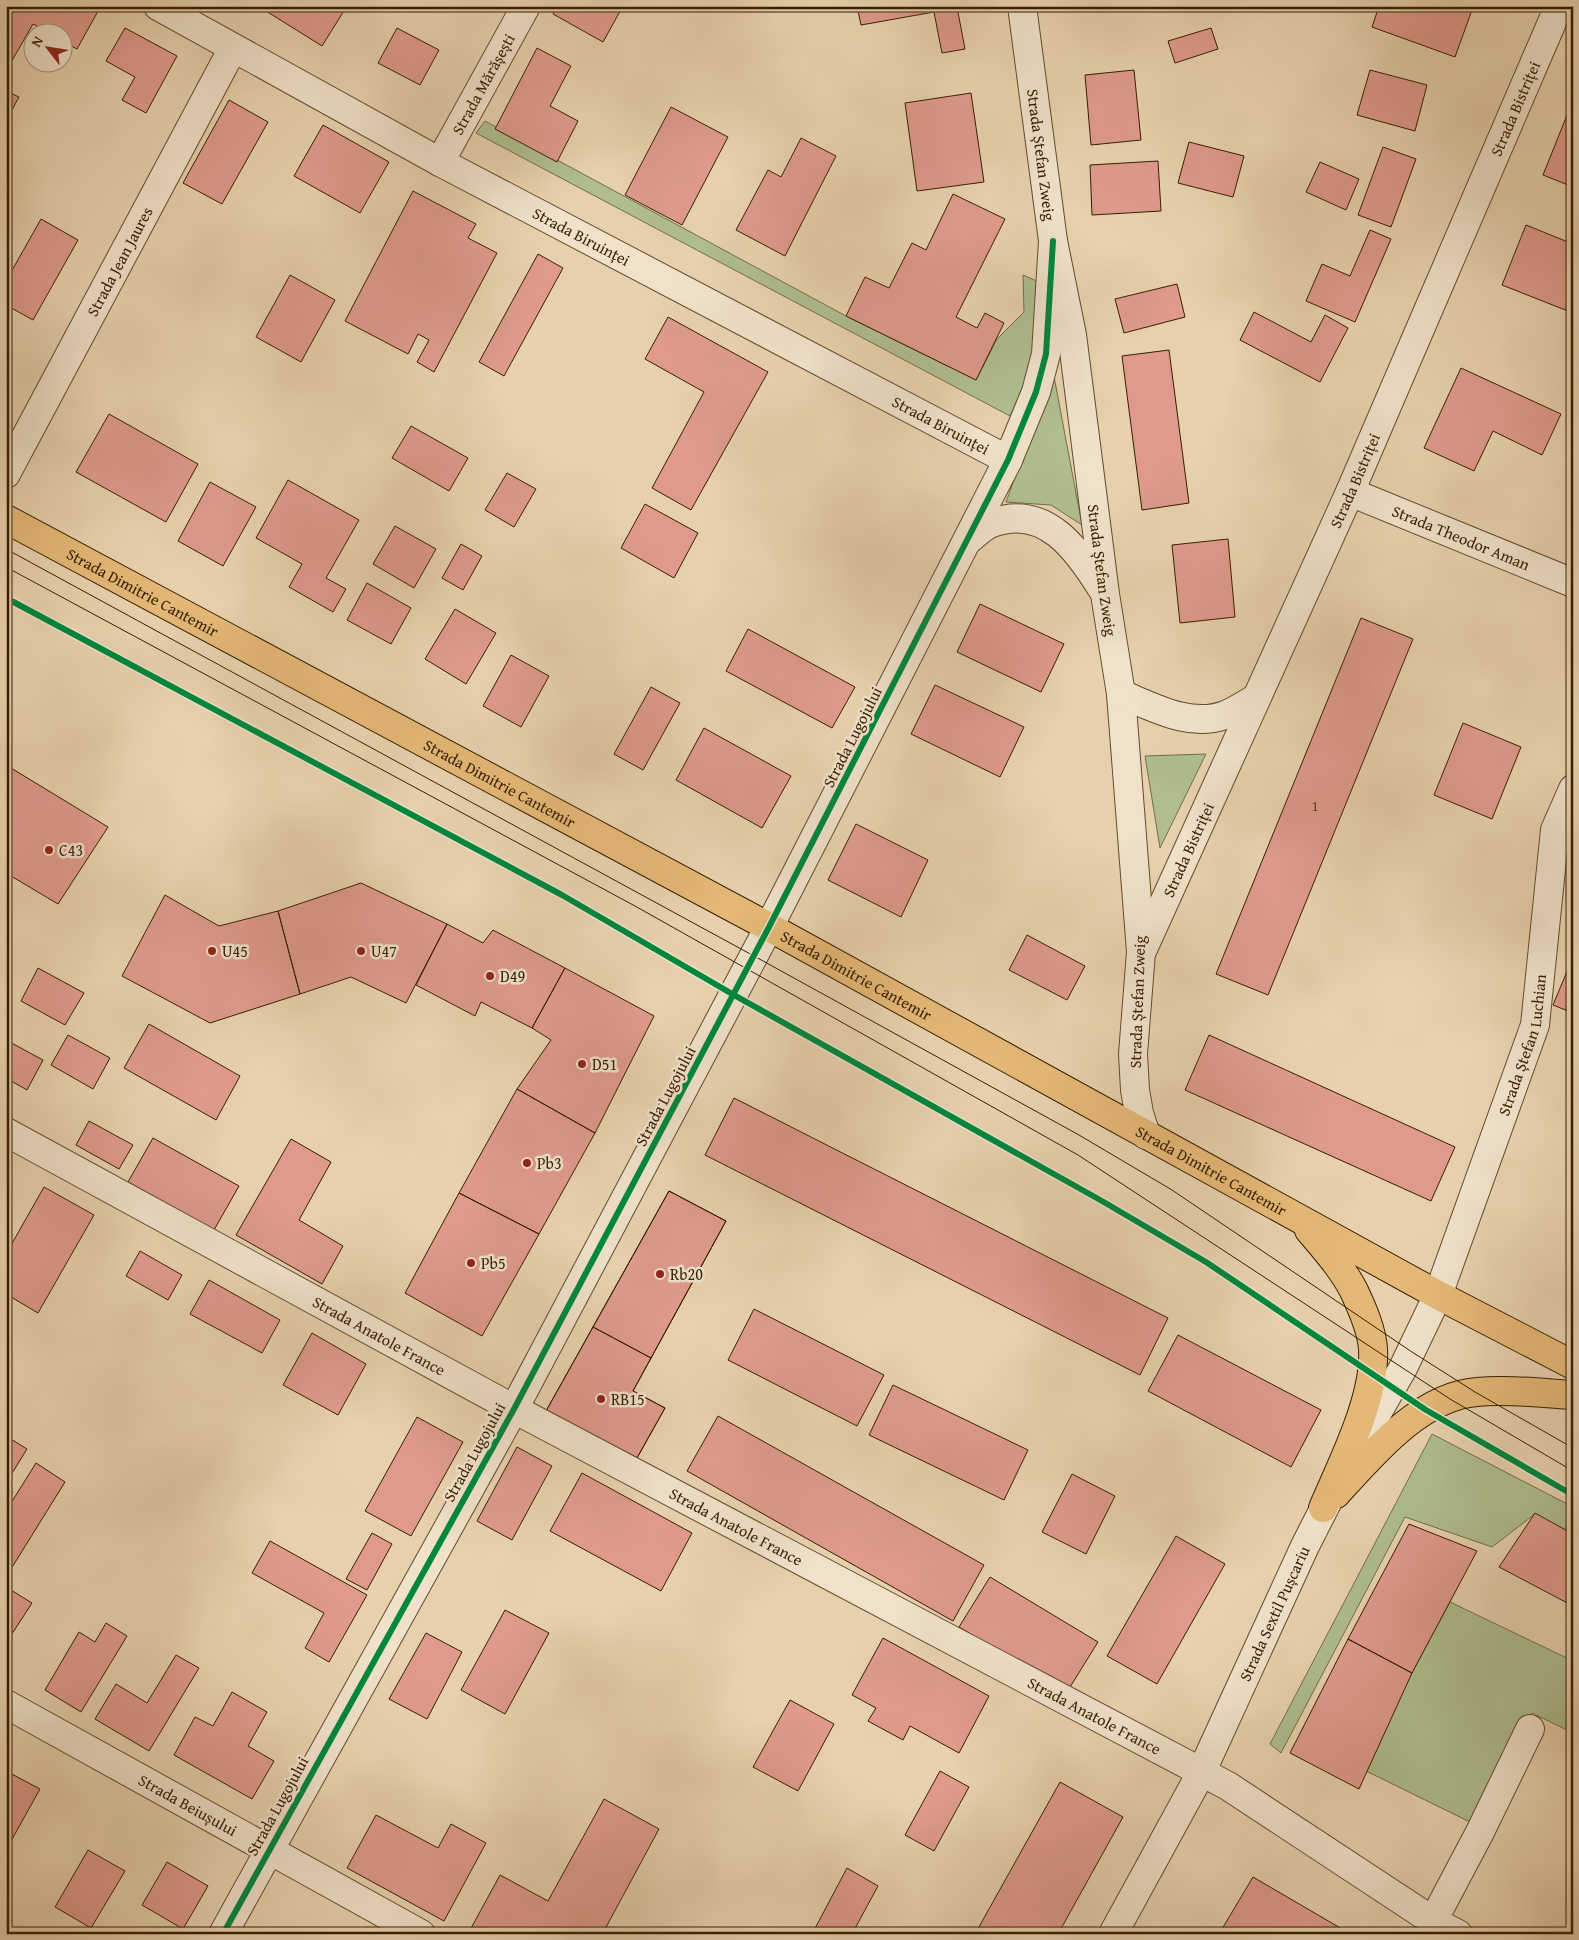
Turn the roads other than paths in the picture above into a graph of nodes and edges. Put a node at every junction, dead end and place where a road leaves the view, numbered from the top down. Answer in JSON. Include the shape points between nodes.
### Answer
{"nodes":[{"id":1,"x":158,"y":6,"type":"edge"},
{"id":2,"x":526,"y":6,"type":"edge"},
{"id":3,"x":1022,"y":6,"type":"edge"},
{"id":4,"x":1559,"y":6,"type":"edge"},
{"id":5,"x":233,"y":48,"type":"junction"},
{"id":6,"x":440,"y":162,"type":"junction"},
{"id":7,"x":1053,"y":241,"type":"junction"},
{"id":8,"x":1008,"y":460,"type":"junction"},
{"id":9,"x":6,"y":474,"type":"edge"},
{"id":10,"x":1350,"y":492,"type":"junction"},
{"id":11,"x":6,"y":519,"type":"edge"},
{"id":12,"x":967,"y":541,"type":"junction"},
{"id":13,"x":1573,"y":583,"type":"edge"},
{"id":14,"x":1105,"y":594,"type":"junction"},
{"id":15,"x":1122,"y":694,"type":"junction"},
{"id":16,"x":1256,"y":698,"type":"junction"},
{"id":17,"x":1573,"y":788,"type":"edge"},
{"id":18,"x":770,"y":927,"type":"junction"},
{"id":19,"x":1141,"y":952,"type":"junction"},
{"id":20,"x":6,"y":1132,"type":"edge"},
{"id":21,"x":1146,"y":1135,"type":"junction"},
{"id":22,"x":1298,"y":1218,"type":"junction"},
{"id":23,"x":1438,"y":1296,"type":"junction"},
{"id":24,"x":1573,"y":1365,"type":"edge"},
{"id":25,"x":1573,"y":1395,"type":"edge"},
{"id":26,"x":514,"y":1409,"type":"junction"},
{"id":27,"x":1323,"y":1508,"type":"junction"},
{"id":28,"x":6,"y":1704,"type":"edge"},
{"id":29,"x":1530,"y":1728,"type":"dead end"},
{"id":30,"x":1201,"y":1773,"type":"junction"},
{"id":31,"x":268,"y":1850,"type":"junction"},
{"id":32,"x":1433,"y":1920,"type":"junction"},
{"id":33,"x":222,"y":1934,"type":"edge"},
{"id":34,"x":421,"y":1934,"type":"edge"},
{"id":35,"x":1113,"y":1934,"type":"edge"},
{"id":36,"x":1458,"y":1934,"type":"edge"}],
"edges":[{"from":1,"to":5,"type":"street","name":"Strada Biruinței"},
{"from":2,"to":6,"type":"street","name":"Strada Mărășești"},
{"from":3,"to":7,"type":"street","name":"Strada Ștefan Zweig"},
{"from":4,"to":10,"type":"street","name":"Strada Bistriței"},
{"from":5,"to":6,"type":"street","name":"Strada Biruinței"},
{"from":5,"to":9,"type":"street","name":"Strada Jean Jaures"},
{"from":6,"to":8,"type":"street","name":"Strada Biruinței"},
{"from":7,"to":8,"type":"street","name":"Strada Lugojului","via":[[1046,354],[1036,392]]},
{"from":7,"to":14,"type":"street","name":"Strada Ștefan Zweig","via":[[1072,335]]},
{"from":8,"to":12,"type":"street","name":"Strada Lugojului"},
{"from":10,"to":13,"type":"street","name":"Strada Theodor Aman"},
{"from":10,"to":16,"type":"street","name":"Strada Bistriței"},
{"from":11,"to":18,"type":"main road","name":"Strada Dimitrie Cantemir"},
{"from":12,"to":14,"type":"street","via":[[991,523],[1014,518],[1039,522],[1061,535],[1085,561]]},
{"from":12,"to":18,"type":"street","name":"Strada Lugojului"},
{"from":14,"to":15,"type":"street","name":"Strada Ștefan Zweig"},
{"from":15,"to":16,"type":"street","via":[[1181,717],[1202,720],[1225,715]]},
{"from":15,"to":19,"type":"street","name":"Strada Ștefan Zweig"},
{"from":16,"to":19,"type":"street","name":"Strada Bistriței"},
{"from":17,"to":23,"type":"street","name":"Strada Ștefan Luchian","via":[[1555,830],[1535,1025]]},
{"from":18,"to":21,"type":"main road","name":"Strada Dimitrie Cantemir"},
{"from":18,"to":26,"type":"street","name":"Strada Lugojului"},
{"from":19,"to":21,"type":"street","name":"Strada Ștefan Zweig","via":[[1133,1054],[1138,1113]]},
{"from":20,"to":26,"type":"street","name":"Strada Anatole France"},
{"from":21,"to":22,"type":"main road","name":"Strada Dimitrie Cantemir"},
{"from":22,"to":23,"type":"main road","name":"Strada Dimitrie Cantemir"},
{"from":22,"to":27,"type":"main road","via":[[1338,1265],[1354,1290],[1373,1348],[1372,1374],[1365,1405]]},
{"from":23,"to":24,"type":"main road","name":"Strada Dimitrie Cantemir"},
{"from":23,"to":27,"type":"street","name":"Strada Sextil Pușcariu","via":[[1403,1368]]},
{"from":25,"to":27,"type":"main road","via":[[1475,1392],[1450,1399],[1426,1410],[1389,1439]]},
{"from":26,"to":30,"type":"street","name":"Strada Anatole France"},
{"from":26,"to":31,"type":"street","name":"Strada Lugojului"},
{"from":27,"to":30,"type":"street","name":"Strada Sextil Pușcariu"},
{"from":28,"to":31,"type":"street","name":"Strada Beiușului"},
{"from":29,"to":32,"type":"street"},
{"from":30,"to":32,"type":"street","name":"Strada Anatole France","via":[[1228,1786]]},
{"from":30,"to":35,"type":"street","name":"Strada Sextil Pușcariu"},
{"from":31,"to":33,"type":"street","name":"Strada Lugojului"},
{"from":31,"to":34,"type":"street","name":"Strada Beiușului"},
{"from":32,"to":36,"type":"street","name":"Strada Anatole France"}]}
